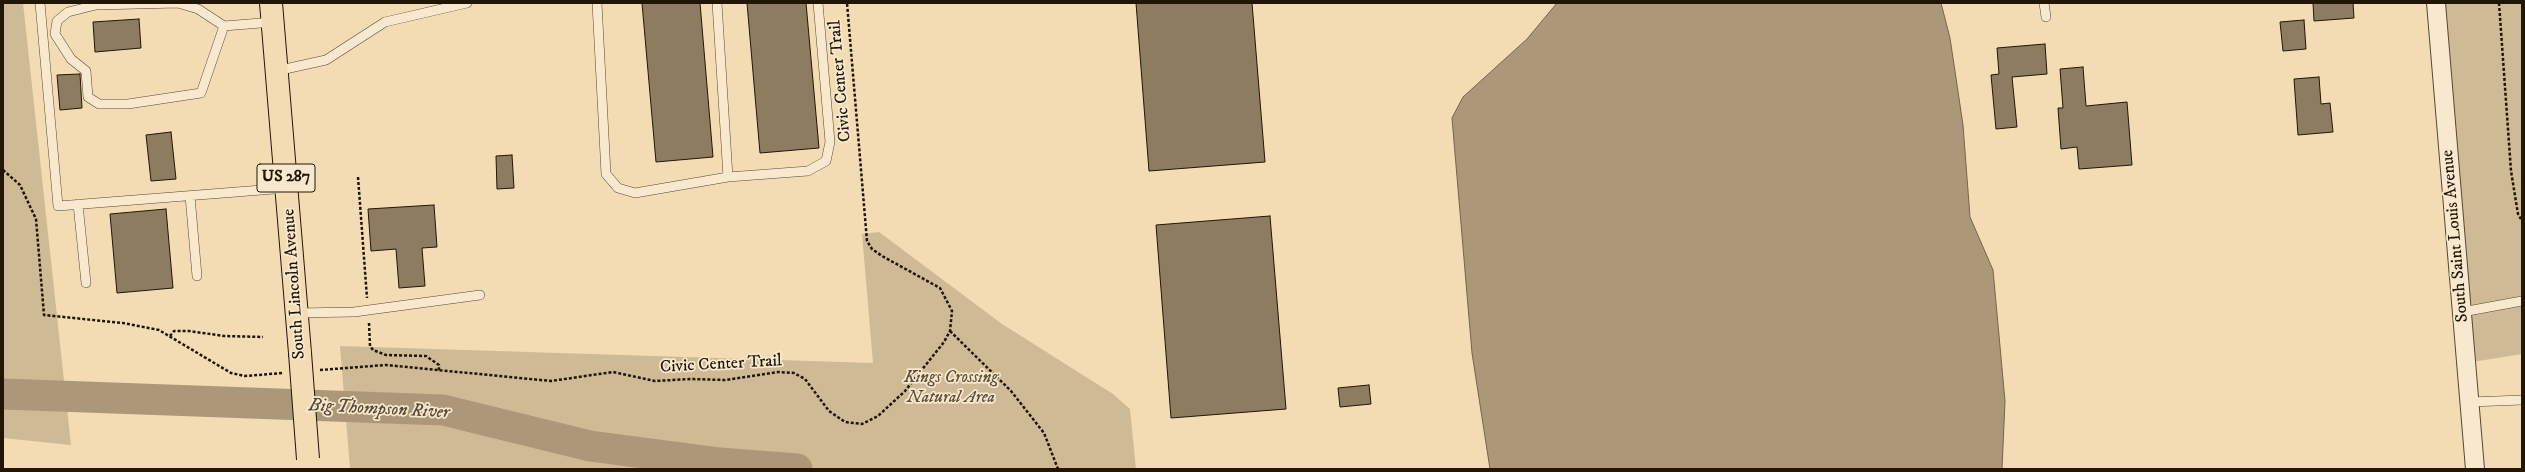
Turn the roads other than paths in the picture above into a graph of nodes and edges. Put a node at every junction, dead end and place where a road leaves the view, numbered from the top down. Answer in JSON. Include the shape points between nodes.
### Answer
{"nodes":[{"id":1,"x":40,"y":3,"type":"edge"},
{"id":2,"x":467,"y":3,"type":"edge"},
{"id":3,"x":597,"y":3,"type":"edge"},
{"id":4,"x":717,"y":3,"type":"edge"},
{"id":5,"x":818,"y":3,"type":"edge"},
{"id":6,"x":2044,"y":3,"type":"edge"},
{"id":7,"x":2436,"y":3,"type":"edge"},
{"id":8,"x":272,"y":13,"type":"edge"},
{"id":9,"x":2046,"y":17,"type":"dead end"},
{"id":10,"x":224,"y":26,"type":"junction"},
{"id":11,"x":62,"y":44,"type":"junction"},
{"id":12,"x":44,"y":47,"type":"junction"},
{"id":13,"x":276,"y":71,"type":"junction"},
{"id":14,"x":728,"y":177,"type":"junction"},
{"id":15,"x":288,"y":188,"type":"junction"},
{"id":16,"x":190,"y":196,"type":"junction"},
{"id":17,"x":78,"y":204,"type":"junction"},
{"id":18,"x":197,"y":276,"type":"dead end"},
{"id":19,"x":86,"y":283,"type":"dead end"},
{"id":20,"x":480,"y":295,"type":"dead end"},
{"id":21,"x":2522,"y":301,"type":"edge"},
{"id":22,"x":2462,"y":312,"type":"junction"},
{"id":23,"x":297,"y":313,"type":"junction"},
{"id":24,"x":2522,"y":400,"type":"edge"},
{"id":25,"x":2470,"y":402,"type":"junction"},
{"id":26,"x":308,"y":464,"type":"edge"},
{"id":27,"x":2475,"y":469,"type":"edge"}],
"edges":[{"from":1,"to":12,"type":"lane"},
{"from":2,"to":13,"type":"lane","via":[[385,22],[326,60]]},
{"from":3,"to":14,"type":"lane","via":[[606,174],[618,188],[635,193]]},
{"from":4,"to":14,"type":"lane"},
{"from":5,"to":14,"type":"lane","via":[[830,142],[826,161],[808,172]]},
{"from":6,"to":9,"type":"lane"},
{"from":7,"to":22,"type":"street","name":"South Saint Louis Avenue"},
{"from":8,"to":10,"type":"lane"},
{"from":8,"to":13,"type":"highway","name":"South Lincoln Avenue","number":"US 287"},
{"from":10,"to":11,"type":"lane","via":[[198,9],[178,3],[96,5],[68,12],[57,22],[56,34]]},
{"from":10,"to":11,"type":"lane","via":[[201,93],[128,104],[99,104],[88,97],[86,71],[71,58]]},
{"from":11,"to":12,"type":"lane"},
{"from":12,"to":17,"type":"lane","via":[[58,206]]},
{"from":13,"to":15,"type":"highway","name":"South Lincoln Avenue","number":"US 287"},
{"from":15,"to":16,"type":"lane"},
{"from":15,"to":23,"type":"highway","name":"South Lincoln Avenue","number":"US 287"},
{"from":16,"to":17,"type":"lane"},
{"from":16,"to":18,"type":"lane"},
{"from":17,"to":19,"type":"lane"},
{"from":20,"to":23,"type":"lane","via":[[368,310]]},
{"from":21,"to":22,"type":"lane"},
{"from":22,"to":25,"type":"street","name":"South Saint Louis Avenue"},
{"from":23,"to":26,"type":"highway","name":"South Lincoln Avenue","number":"US 287","bridge":true},
{"from":24,"to":25,"type":"lane"},
{"from":25,"to":27,"type":"street","name":"South Saint Louis Avenue"}]}
